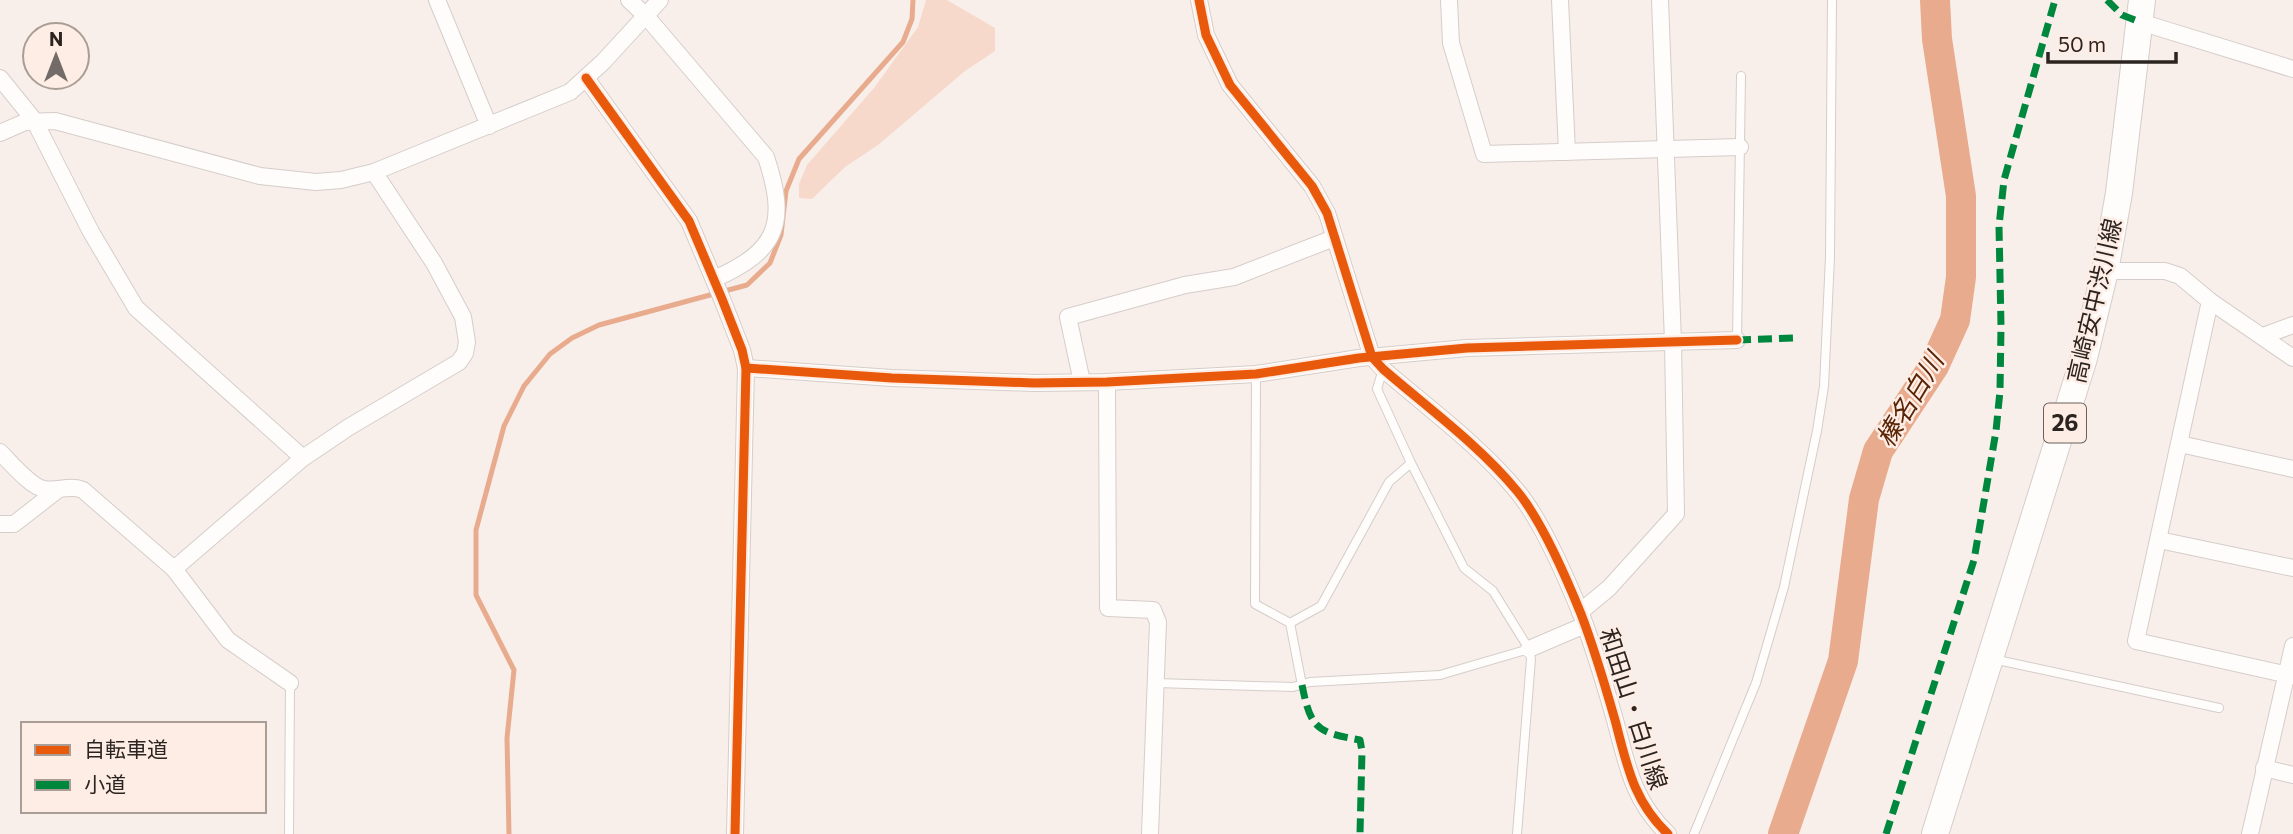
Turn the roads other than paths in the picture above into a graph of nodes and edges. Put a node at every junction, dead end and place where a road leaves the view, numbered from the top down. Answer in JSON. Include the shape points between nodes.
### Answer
{"nodes":[{"id":1,"x":437,"y":0,"type":"edge"},
{"id":2,"x":629,"y":0,"type":"edge"},
{"id":3,"x":660,"y":0,"type":"edge"},
{"id":4,"x":1199,"y":0,"type":"edge"},
{"id":5,"x":1449,"y":0,"type":"edge"},
{"id":6,"x":1560,"y":0,"type":"edge"},
{"id":7,"x":1660,"y":0,"type":"edge"},
{"id":8,"x":1832,"y":0,"type":"edge"},
{"id":9,"x":2141,"y":11,"type":"edge"},
{"id":10,"x":646,"y":16,"type":"junction"},
{"id":11,"x":2293,"y":69,"type":"edge"},
{"id":12,"x":1741,"y":76,"type":"dead end"},
{"id":13,"x":0,"y":78,"type":"edge"},
{"id":14,"x":586,"y":78,"type":"junction"},
{"id":15,"x":34,"y":120,"type":"junction"},
{"id":16,"x":489,"y":126,"type":"junction"},
{"id":17,"x":0,"y":133,"type":"edge"},
{"id":18,"x":1740,"y":147,"type":"junction"},
{"id":19,"x":1667,"y":148,"type":"junction"},
{"id":20,"x":1567,"y":152,"type":"junction"},
{"id":21,"x":374,"y":172,"type":"junction"},
{"id":22,"x":1334,"y":238,"type":"junction"},
{"id":23,"x":2105,"y":271,"type":"junction"},
{"id":24,"x":715,"y":280,"type":"junction"},
{"id":25,"x":2210,"y":301,"type":"junction"},
{"id":26,"x":2293,"y":325,"type":"edge"},
{"id":27,"x":2263,"y":336,"type":"junction"},
{"id":28,"x":1737,"y":340,"type":"joint"},
{"id":29,"x":1674,"y":342,"type":"junction"},
{"id":30,"x":2293,"y":358,"type":"edge"},
{"id":31,"x":1377,"y":363,"type":"junction"},
{"id":32,"x":746,"y":368,"type":"junction"},
{"id":33,"x":1256,"y":374,"type":"junction"},
{"id":34,"x":1082,"y":382,"type":"junction"},
{"id":35,"x":1107,"y":382,"type":"junction"},
{"id":36,"x":2180,"y":444,"type":"junction"},
{"id":37,"x":0,"y":452,"type":"edge"},
{"id":38,"x":303,"y":458,"type":"junction"},
{"id":39,"x":1411,"y":463,"type":"junction"},
{"id":40,"x":2293,"y":469,"type":"edge"},
{"id":41,"x":60,"y":488,"type":"junction"},
{"id":42,"x":0,"y":524,"type":"edge"},
{"id":43,"x":2159,"y":540,"type":"junction"},
{"id":44,"x":2293,"y":568,"type":"edge"},
{"id":45,"x":174,"y":569,"type":"junction"},
{"id":46,"x":1583,"y":619,"type":"junction"},
{"id":47,"x":1290,"y":624,"type":"junction"},
{"id":48,"x":2293,"y":646,"type":"edge"},
{"id":49,"x":1529,"y":649,"type":"junction"},
{"id":50,"x":1990,"y":659,"type":"junction"},
{"id":51,"x":2290,"y":675,"type":"edge"},
{"id":52,"x":290,"y":683,"type":"joint"},
{"id":53,"x":1156,"y":683,"type":"junction"},
{"id":54,"x":1302,"y":685,"type":"junction"},
{"id":55,"x":2219,"y":708,"type":"dead end"},
{"id":56,"x":2264,"y":768,"type":"junction"},
{"id":57,"x":2293,"y":775,"type":"edge"},
{"id":58,"x":289,"y":834,"type":"edge"},
{"id":59,"x":735,"y":834,"type":"edge"},
{"id":60,"x":1150,"y":834,"type":"edge"},
{"id":61,"x":1517,"y":834,"type":"edge"},
{"id":62,"x":1668,"y":834,"type":"edge"},
{"id":63,"x":1694,"y":834,"type":"edge"},
{"id":64,"x":1936,"y":834,"type":"edge"},
{"id":65,"x":2250,"y":834,"type":"edge"}],
"edges":[{"from":1,"to":16,"type":"street"},
{"from":2,"to":10,"type":"street"},
{"from":3,"to":10,"type":"street"},
{"from":4,"to":22,"type":"street","via":[[1206,35],[1230,85],[1312,186]]},
{"from":5,"to":20,"type":"street","via":[[1451,43],[1484,154]]},
{"from":6,"to":20,"type":"street"},
{"from":7,"to":19,"type":"street"},
{"from":8,"to":63,"type":"lane","via":[[1830,257],[1824,386],[1817,431],[1784,587],[1756,683]]},
{"from":9,"to":11,"type":"street"},
{"from":9,"to":23,"type":"main road","name":"高崎安中渋川線","number":"26"},
{"from":10,"to":14,"type":"street"},
{"from":10,"to":24,"type":"street","via":[[766,158],[772,175],[777,214],[766,244],[746,263]]},
{"from":12,"to":18,"type":"lane"},
{"from":13,"to":15,"type":"street"},
{"from":14,"to":16,"type":"street","via":[[570,92]]},
{"from":14,"to":24,"type":"street","via":[[676,199]]},
{"from":15,"to":17,"type":"street"},
{"from":15,"to":21,"type":"street","via":[[73,124],[260,176],[316,182]]},
{"from":15,"to":38,"type":"street","via":[[91,232],[141,314]]},
{"from":16,"to":21,"type":"street"},
{"from":18,"to":19,"type":"street"},
{"from":18,"to":28,"type":"lane"},
{"from":19,"to":20,"type":"street"},
{"from":19,"to":29,"type":"street"},
{"from":21,"to":38,"type":"street","via":[[434,263],[463,317],[465,353],[459,362]]},
{"from":22,"to":31,"type":"street"},
{"from":22,"to":34,"type":"street","via":[[1234,277],[1185,285],[1068,317]]},
{"from":23,"to":25,"type":"street","via":[[2165,271],[2180,276]]},
{"from":23,"to":50,"type":"main road","name":"高崎安中渋川線","number":"26","via":[[2080,372]]},
{"from":24,"to":32,"type":"street"},
{"from":25,"to":27,"type":"street"},
{"from":25,"to":36,"type":"street"},
{"from":26,"to":27,"type":"street"},
{"from":27,"to":30,"type":"street"},
{"from":28,"to":29,"type":"street"},
{"from":29,"to":31,"type":"street","via":[[1467,348]]},
{"from":29,"to":46,"type":"street","via":[[1676,514]]},
{"from":31,"to":33,"type":"street"},
{"from":31,"to":39,"type":"lane","via":[[1377,389]]},
{"from":31,"to":46,"type":"street","name":"和田山・白川線","via":[[1478,450],[1518,492]]},
{"from":32,"to":34,"type":"street","via":[[892,378]]},
{"from":32,"to":59,"type":"street"},
{"from":33,"to":35,"type":"street"},
{"from":33,"to":47,"type":"lane","via":[[1255,604]]},
{"from":34,"to":35,"type":"street"},
{"from":35,"to":53,"type":"street","via":[[1108,608],[1153,611],[1158,622]]},
{"from":36,"to":40,"type":"street"},
{"from":36,"to":43,"type":"street"},
{"from":37,"to":41,"type":"street","via":[[36,487]]},
{"from":38,"to":45,"type":"street"},
{"from":39,"to":47,"type":"lane","via":[[1389,482],[1321,606]]},
{"from":39,"to":49,"type":"lane","via":[[1464,568],[1493,591]]},
{"from":41,"to":42,"type":"street","via":[[14,524]]},
{"from":41,"to":45,"type":"street","via":[[83,490]]},
{"from":43,"to":44,"type":"street"},
{"from":43,"to":51,"type":"street","via":[[2136,641]]},
{"from":45,"to":52,"type":"street","via":[[228,640]]},
{"from":46,"to":49,"type":"street"},
{"from":46,"to":62,"type":"street","name":"和田山・白川線","via":[[1630,776],[1647,813]]},
{"from":47,"to":54,"type":"lane"},
{"from":48,"to":51,"type":"street"},
{"from":49,"to":54,"type":"lane","via":[[1440,675]]},
{"from":49,"to":61,"type":"lane"},
{"from":50,"to":55,"type":"lane"},
{"from":50,"to":64,"type":"main road","name":"高崎安中渋川線","number":"26"},
{"from":51,"to":56,"type":"street"},
{"from":52,"to":58,"type":"lane"},
{"from":53,"to":54,"type":"lane"},
{"from":53,"to":60,"type":"street"},
{"from":56,"to":57,"type":"street"},
{"from":56,"to":65,"type":"street"}]}
